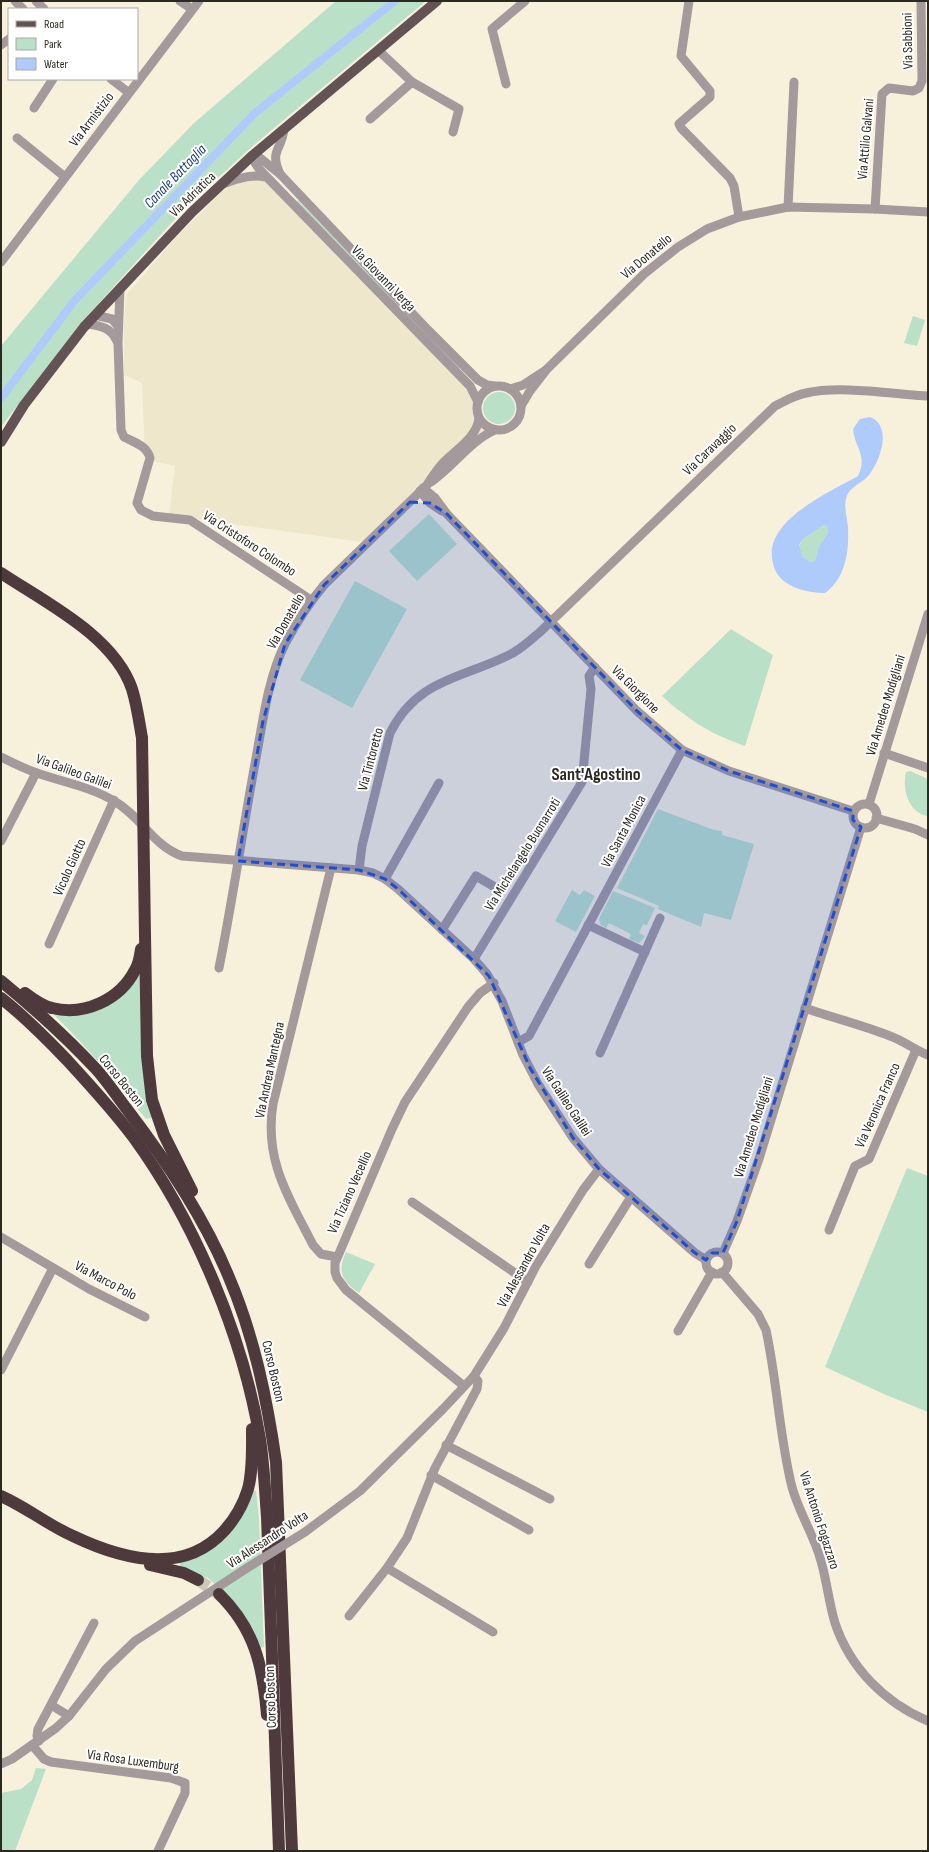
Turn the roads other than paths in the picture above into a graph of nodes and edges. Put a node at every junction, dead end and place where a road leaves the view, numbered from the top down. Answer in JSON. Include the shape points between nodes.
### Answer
{"nodes":[{"id":1,"x":180,"y":1,"type":"edge"},
{"id":2,"x":199,"y":1,"type":"edge"},
{"id":3,"x":437,"y":1,"type":"edge"},
{"id":4,"x":525,"y":1,"type":"edge"},
{"id":5,"x":689,"y":1,"type":"edge"},
{"id":6,"x":921,"y":1,"type":"edge"},
{"id":7,"x":192,"y":9,"type":"junction"},
{"id":8,"x":379,"y":51,"type":"junction"},
{"id":9,"x":138,"y":76,"type":"edge"},
{"id":10,"x":52,"y":80,"type":"edge"},
{"id":11,"x":112,"y":80,"type":"edge"},
{"id":12,"x":135,"y":80,"type":"edge"},
{"id":13,"x":922,"y":81,"type":"joint"},
{"id":14,"x":412,"y":82,"type":"junction"},
{"id":15,"x":794,"y":82,"type":"dead end"},
{"id":16,"x":506,"y":84,"type":"dead end"},
{"id":17,"x":128,"y":92,"type":"junction"},
{"id":18,"x":34,"y":108,"type":"dead end"},
{"id":19,"x":370,"y":119,"type":"dead end"},
{"id":20,"x":284,"y":129,"type":"junction"},
{"id":21,"x":453,"y":132,"type":"dead end"},
{"id":22,"x":17,"y":138,"type":"dead end"},
{"id":23,"x":253,"y":155,"type":"junction"},
{"id":24,"x":280,"y":174,"type":"junction"},
{"id":25,"x":65,"y":177,"type":"junction"},
{"id":26,"x":266,"y":177,"type":"junction"},
{"id":27,"x":222,"y":184,"type":"junction"},
{"id":28,"x":788,"y":206,"type":"junction"},
{"id":29,"x":875,"y":209,"type":"junction"},
{"id":30,"x":928,"y":212,"type":"edge"},
{"id":31,"x":739,"y":217,"type":"junction"},
{"id":32,"x":1,"y":262,"type":"edge"},
{"id":33,"x":120,"y":288,"type":"junction"},
{"id":34,"x":96,"y":315,"type":"junction"},
{"id":35,"x":87,"y":324,"type":"junction"},
{"id":36,"x":118,"y":326,"type":"junction"},
{"id":37,"x":118,"y":343,"type":"junction"},
{"id":38,"x":547,"y":369,"type":"junction"},
{"id":39,"x":495,"y":386,"type":"junction"},
{"id":40,"x":510,"y":389,"type":"junction"},
{"id":41,"x":928,"y":396,"type":"edge"},
{"id":42,"x":478,"y":402,"type":"junction"},
{"id":43,"x":521,"y":406,"type":"junction"},
{"id":44,"x":479,"y":418,"type":"junction"},
{"id":45,"x":495,"y":430,"type":"junction"},
{"id":46,"x":1,"y":442,"type":"edge"},
{"id":47,"x":435,"y":479,"type":"junction"},
{"id":48,"x":423,"y":488,"type":"junction"},
{"id":49,"x":432,"y":500,"type":"junction"},
{"id":50,"x":410,"y":502,"type":"junction"},
{"id":51,"x":1,"y":573,"type":"edge"},
{"id":52,"x":311,"y":600,"type":"junction"},
{"id":53,"x":928,"y":614,"type":"edge"},
{"id":54,"x":551,"y":621,"type":"junction"},
{"id":55,"x":595,"y":667,"type":"junction"},
{"id":56,"x":682,"y":750,"type":"junction"},
{"id":57,"x":884,"y":753,"type":"junction"},
{"id":58,"x":1,"y":757,"type":"edge"},
{"id":59,"x":928,"y":768,"type":"edge"},
{"id":60,"x":36,"y":773,"type":"junction"},
{"id":61,"x":439,"y":783,"type":"dead end"},
{"id":62,"x":114,"y":800,"type":"junction"},
{"id":63,"x":869,"y":804,"type":"junction"},
{"id":64,"x":853,"y":811,"type":"junction"},
{"id":65,"x":876,"y":818,"type":"junction"},
{"id":66,"x":861,"y":827,"type":"junction"},
{"id":67,"x":928,"y":835,"type":"edge"},
{"id":68,"x":1,"y":841,"type":"edge"},
{"id":69,"x":238,"y":861,"type":"junction"},
{"id":70,"x":331,"y":868,"type":"junction"},
{"id":71,"x":359,"y":870,"type":"junction"},
{"id":72,"x":385,"y":879,"type":"junction"},
{"id":73,"x":500,"y":890,"type":"dead end"},
{"id":74,"x":660,"y":918,"type":"dead end"},
{"id":75,"x":588,"y":924,"type":"junction"},
{"id":76,"x":442,"y":930,"type":"junction"},
{"id":77,"x":145,"y":935,"type":"junction"},
{"id":78,"x":49,"y":944,"type":"dead end"},
{"id":79,"x":645,"y":952,"type":"junction"},
{"id":80,"x":474,"y":959,"type":"junction"},
{"id":81,"x":219,"y":968,"type":"dead end"},
{"id":82,"x":1,"y":974,"type":"edge"},
{"id":83,"x":1,"y":980,"type":"edge"},
{"id":84,"x":494,"y":983,"type":"junction"},
{"id":85,"x":1,"y":998,"type":"edge"},
{"id":86,"x":806,"y":1008,"type":"junction"},
{"id":87,"x":518,"y":1042,"type":"junction"},
{"id":88,"x":916,"y":1050,"type":"junction"},
{"id":89,"x":600,"y":1052,"type":"dead end"},
{"id":90,"x":928,"y":1055,"type":"edge"},
{"id":91,"x":599,"y":1169,"type":"junction"},
{"id":92,"x":631,"y":1197,"type":"junction"},
{"id":93,"x":412,"y":1202,"type":"dead end"},
{"id":94,"x":829,"y":1230,"type":"dead end"},
{"id":95,"x":1,"y":1237,"type":"edge"},
{"id":96,"x":723,"y":1253,"type":"junction"},
{"id":97,"x":337,"y":1257,"type":"junction"},
{"id":98,"x":706,"y":1260,"type":"junction"},
{"id":99,"x":589,"y":1264,"type":"dead end"},
{"id":100,"x":53,"y":1268,"type":"junction"},
{"id":101,"x":712,"y":1272,"type":"junction"},
{"id":102,"x":722,"y":1272,"type":"junction"},
{"id":103,"x":228,"y":1274,"type":"junction"},
{"id":104,"x":528,"y":1282,"type":"junction"},
{"id":105,"x":145,"y":1318,"type":"dead end"},
{"id":106,"x":678,"y":1331,"type":"dead end"},
{"id":107,"x":1,"y":1370,"type":"edge"},
{"id":108,"x":474,"y":1376,"type":"junction"},
{"id":109,"x":464,"y":1386,"type":"junction"},
{"id":110,"x":253,"y":1405,"type":"junction"},
{"id":111,"x":446,"y":1445,"type":"junction"},
{"id":112,"x":431,"y":1476,"type":"junction"},
{"id":113,"x":1,"y":1496,"type":"edge"},
{"id":114,"x":550,"y":1499,"type":"dead end"},
{"id":115,"x":1,"y":1501,"type":"edge"},
{"id":116,"x":529,"y":1530,"type":"dead end"},
{"id":117,"x":387,"y":1568,"type":"junction"},
{"id":118,"x":198,"y":1580,"type":"tunnel mouth"},
{"id":119,"x":219,"y":1594,"type":"tunnel mouth"},
{"id":120,"x":349,"y":1616,"type":"dead end"},
{"id":121,"x":94,"y":1624,"type":"dead end"},
{"id":122,"x":493,"y":1632,"type":"dead end"},
{"id":123,"x":51,"y":1704,"type":"junction"},
{"id":124,"x":69,"y":1716,"type":"junction"},
{"id":125,"x":928,"y":1721,"type":"edge"},
{"id":126,"x":36,"y":1743,"type":"junction"},
{"id":127,"x":1,"y":1764,"type":"edge"},
{"id":128,"x":277,"y":1778,"type":"junction"},
{"id":129,"x":158,"y":1851,"type":"edge"},
{"id":130,"x":279,"y":1851,"type":"edge"},
{"id":131,"x":292,"y":1851,"type":"edge"}],
"edges":[{"from":1,"to":7,"type":"street"},
{"from":2,"to":7,"type":"street","name":"Via Armistizio"},
{"from":3,"to":8,"type":"main road","name":"Via Adriatica"},
{"from":4,"to":16,"type":"street","via":[[492,29]]},
{"from":5,"to":31,"type":"street","via":[[682,56],[710,91],[710,97],[679,124],[730,178],[734,186]]},
{"from":6,"to":13,"type":"street","name":"Via Sabbioni"},
{"from":7,"to":9,"type":"street","name":"Via Armistizio"},
{"from":8,"to":14,"type":"street"},
{"from":8,"to":20,"type":"main road","name":"Via Adriatica"},
{"from":10,"to":18,"type":"street"},
{"from":11,"to":17,"type":"street"},
{"from":12,"to":17,"type":"street","name":"Via Armistizio"},
{"from":13,"to":29,"type":"street","name":"Via Attilio Galvani","via":[[919,88],[913,91],[889,88],[882,94]]},
{"from":14,"to":19,"type":"street"},
{"from":14,"to":21,"type":"street","via":[[459,109]]},
{"from":15,"to":28,"type":"street"},
{"from":17,"to":25,"type":"street","name":"Via Armistizio"},
{"from":20,"to":23,"type":"main road","name":"Via Adriatica"},
{"from":20,"to":24,"type":"street","name":"Via Giovanni Verga","via":[[283,138],[275,154]]},
{"from":22,"to":25,"type":"street"},
{"from":23,"to":24,"type":"street","name":"Via Giovanni Verga"},
{"from":23,"to":26,"type":"street","name":"Via Giovanni Verga","via":[[255,163]]},
{"from":23,"to":27,"type":"main road","name":"Via Adriatica"},
{"from":24,"to":39,"type":"street","name":"Via Giovanni Verga","via":[[450,353],[478,380]]},
{"from":25,"to":32,"type":"street","name":"Via Armistizio"},
{"from":26,"to":27,"type":"street","via":[[245,176]]},
{"from":26,"to":42,"type":"street","name":"Via Giovanni Verga","via":[[470,386]]},
{"from":27,"to":33,"type":"main road","name":"Via Adriatica"},
{"from":28,"to":29,"type":"street","name":"Via Donatello"},
{"from":28,"to":31,"type":"street","name":"Via Donatello"},
{"from":29,"to":30,"type":"street","name":"Via Donatello"},
{"from":31,"to":38,"type":"street","name":"Via Donatello","via":[[707,229],[662,259]]},
{"from":33,"to":34,"type":"main road","name":"Via Adriatica"},
{"from":33,"to":36,"type":"street","name":"Via Cristoforo Colombo"},
{"from":34,"to":35,"type":"main road","name":"Via Adriatica"},
{"from":34,"to":36,"type":"street","via":[[112,319]]},
{"from":35,"to":37,"type":"street","via":[[108,329]]},
{"from":35,"to":46,"type":"main road","name":"Via Adriatica","via":[[24,405]]},
{"from":36,"to":37,"type":"street","name":"Via Cristoforo Colombo"},
{"from":37,"to":52,"type":"street","name":"Via Cristoforo Colombo","via":[[122,434],[149,452],[150,458],[137,503],[141,510],[153,516],[190,520]]},
{"from":38,"to":40,"type":"street","name":"Via Donatello","via":[[523,385]]},
{"from":38,"to":43,"type":"street","name":"Via Donatello"},
{"from":39,"to":40,"type":"street"},
{"from":39,"to":42,"type":"street","via":[[484,392]]},
{"from":40,"to":43,"type":"street","via":[[517,395]]},
{"from":41,"to":54,"type":"street","name":"Via Caravaggio","via":[[856,390],[806,392],[775,406]]},
{"from":42,"to":44,"type":"street","name":"Via Donatello"},
{"from":43,"to":45,"type":"street","name":"Via Donatello","via":[[520,415],[513,425],[508,429]]},
{"from":44,"to":45,"type":"street","via":[[483,424]]},
{"from":44,"to":48,"type":"street","name":"Via Donatello","via":[[473,434],[438,468]]},
{"from":45,"to":47,"type":"street","name":"Via Donatello","via":[[479,438]]},
{"from":47,"to":48,"type":"street","name":"Via Donatello"},
{"from":47,"to":49,"type":"street"},
{"from":48,"to":49,"type":"street","name":"Via Giorgione"},
{"from":48,"to":50,"type":"street","name":"Via Donatello"},
{"from":49,"to":50,"type":"street"},
{"from":49,"to":54,"type":"street","name":"Via Giorgione"},
{"from":50,"to":52,"type":"street","name":"Via Donatello","via":[[335,573]]},
{"from":51,"to":77,"type":"highway","bridge":true,"via":[[106,646],[132,689],[142,738]]},
{"from":52,"to":69,"type":"street","name":"Via Donatello","via":[[285,644],[274,674]]},
{"from":53,"to":57,"type":"street","name":"Via Amedeo Modigliani"},
{"from":54,"to":55,"type":"street","name":"Via Giorgione"},
{"from":54,"to":71,"type":"street","name":"Via Tintoretto","via":[[529,642],[509,655],[426,690],[397,719],[388,740],[362,846]]},
{"from":55,"to":56,"type":"street","name":"Via Giorgione","via":[[637,711]]},
{"from":55,"to":80,"type":"street","name":"Via Michelangelo Buonarroti","via":[[590,676],[582,782]]},
{"from":56,"to":64,"type":"street","name":"Via Giorgione","via":[[729,771]]},
{"from":56,"to":75,"type":"street","name":"Via Santa Monica"},
{"from":57,"to":59,"type":"street"},
{"from":57,"to":63,"type":"street","name":"Via Amedeo Modigliani"},
{"from":58,"to":60,"type":"street","name":"Via Galileo Galilei"},
{"from":60,"to":62,"type":"street","name":"Via Galileo Galilei"},
{"from":60,"to":68,"type":"street"},
{"from":61,"to":72,"type":"street"},
{"from":62,"to":69,"type":"street","name":"Via Galileo Galilei","via":[[128,809],[153,838],[172,853],[196,858]]},
{"from":62,"to":78,"type":"street","name":"Vicolo Giotto"},
{"from":63,"to":64,"type":"street","via":[[860,804]]},
{"from":63,"to":65,"type":"street","via":[[875,810]]},
{"from":64,"to":66,"type":"street","via":[[853,820]]},
{"from":65,"to":66,"type":"street","via":[[871,826]]},
{"from":65,"to":67,"type":"street"},
{"from":66,"to":86,"type":"street","name":"Via Amedeo Modigliani"},
{"from":69,"to":70,"type":"street","name":"Via Galileo Galilei"},
{"from":69,"to":81,"type":"street"},
{"from":70,"to":71,"type":"street","name":"Via Galileo Galilei"},
{"from":70,"to":97,"type":"street","name":"Via Andrea Mantegna","via":[[273,1104],[270,1132],[278,1174],[313,1245],[321,1254]]},
{"from":71,"to":72,"type":"street","name":"Via Galileo Galilei"},
{"from":72,"to":76,"type":"street","name":"Via Galileo Galilei"},
{"from":73,"to":76,"type":"street","via":[[476,876]]},
{"from":74,"to":79,"type":"street"},
{"from":75,"to":79,"type":"street"},
{"from":75,"to":87,"type":"street","name":"Via Santa Monica","via":[[529,1036]]},
{"from":76,"to":80,"type":"street","name":"Via Galileo Galilei"},
{"from":77,"to":82,"type":"highway","via":[[136,969],[126,985],[103,1002],[78,1010],[51,1008],[36,1001]]},
{"from":77,"to":103,"type":"highway","via":[[147,1056],[152,1100],[164,1134],[214,1236]]},
{"from":79,"to":89,"type":"street"},
{"from":80,"to":84,"type":"street","name":"Via Galileo Galilei"},
{"from":83,"to":103,"type":"highway","name":"Corso Boston","via":[[59,1033],[110,1087],[146,1134],[187,1196]]},
{"from":84,"to":87,"type":"street","name":"Via Galileo Galilei"},
{"from":84,"to":97,"type":"street","name":"Via Tiziano Vecellio","via":[[480,993],[468,1008],[405,1102]]},
{"from":85,"to":110,"type":"highway","name":"Corso Boston","via":[[49,1042],[86,1081],[134,1138],[168,1190],[216,1286]]},
{"from":86,"to":88,"type":"street","via":[[889,1035]]},
{"from":86,"to":96,"type":"street","name":"Via Amedeo Modigliani","via":[[756,1165]]},
{"from":87,"to":91,"type":"street","name":"Via Galileo Galilei","via":[[538,1084],[573,1138]]},
{"from":88,"to":90,"type":"street"},
{"from":88,"to":94,"type":"street","name":"Via Veronica Franco","via":[[869,1159],[855,1166]]},
{"from":91,"to":92,"type":"street","name":"Via Galileo Galilei"},
{"from":91,"to":104,"type":"street","name":"Via Alessandro Volta","via":[[583,1190]]},
{"from":92,"to":98,"type":"street","name":"Via Galileo Galilei","via":[[694,1253]]},
{"from":92,"to":99,"type":"street"},
{"from":93,"to":104,"type":"street"},
{"from":95,"to":100,"type":"street","name":"Via Marco Polo"},
{"from":96,"to":98,"type":"street","via":[[712,1253]]},
{"from":96,"to":102,"type":"street","via":[[728,1264]]},
{"from":97,"to":109,"type":"street","name":"Via Tiziano Vecellio","via":[[335,1272],[346,1290]]},
{"from":98,"to":101,"type":"street","name":"Via Galileo Galilei","via":[[707,1268]]},
{"from":100,"to":105,"type":"street","name":"Via Marco Polo"},
{"from":100,"to":107,"type":"street","name":"Via Marco Polo"},
{"from":101,"to":102,"type":"street"},
{"from":101,"to":106,"type":"street"},
{"from":102,"to":125,"type":"street","name":"Via Antonio Fogazzaro","via":[[758,1314],[766,1330],[791,1484],[821,1561],[839,1634],[855,1664],[876,1688],[895,1704]]},
{"from":103,"to":131,"type":"highway","name":"Corso Boston","via":[[250,1336],[270,1420],[276,1462]]},
{"from":104,"to":108,"type":"street","name":"Via Alessandro Volta","via":[[504,1328]]},
{"from":108,"to":109,"type":"street","name":"Via Alessandro Volta"},
{"from":108,"to":111,"type":"street","via":[[478,1381],[477,1389]]},
{"from":109,"to":124,"type":"street","name":"Via Alessandro Volta","bridge":true,"via":[[360,1491],[305,1532],[135,1641],[106,1670]]},
{"from":110,"to":113,"type":"highway","via":[[251,1461],[246,1494],[235,1519],[216,1540],[190,1554],[158,1560],[112,1551],[72,1536]]},
{"from":110,"to":128,"type":"highway","name":"Corso Boston","via":[[262,1459],[267,1517]]},
{"from":111,"to":112,"type":"street"},
{"from":111,"to":114,"type":"street"},
{"from":112,"to":116,"type":"street"},
{"from":112,"to":117,"type":"street","via":[[407,1538]]},
{"from":115,"to":118,"type":"highway","via":[[68,1540],[99,1553],[184,1573]]},
{"from":117,"to":120,"type":"street"},
{"from":117,"to":122,"type":"street"},
{"from":119,"to":128,"type":"highway","via":[[246,1629],[255,1650],[264,1679],[270,1753]]},
{"from":121,"to":123,"type":"street"},
{"from":123,"to":124,"type":"street"},
{"from":123,"to":126,"type":"street","via":[[38,1729]]},
{"from":124,"to":126,"type":"street","name":"Via Alessandro Volta"},
{"from":126,"to":127,"type":"street","name":"Via Alessandro Volta"},
{"from":126,"to":129,"type":"street","name":"Via Rosa Luxemburg","via":[[44,1759],[51,1762],[171,1778],[185,1783],[185,1793]]},
{"from":128,"to":130,"type":"highway","name":"Corso Boston"}]}
